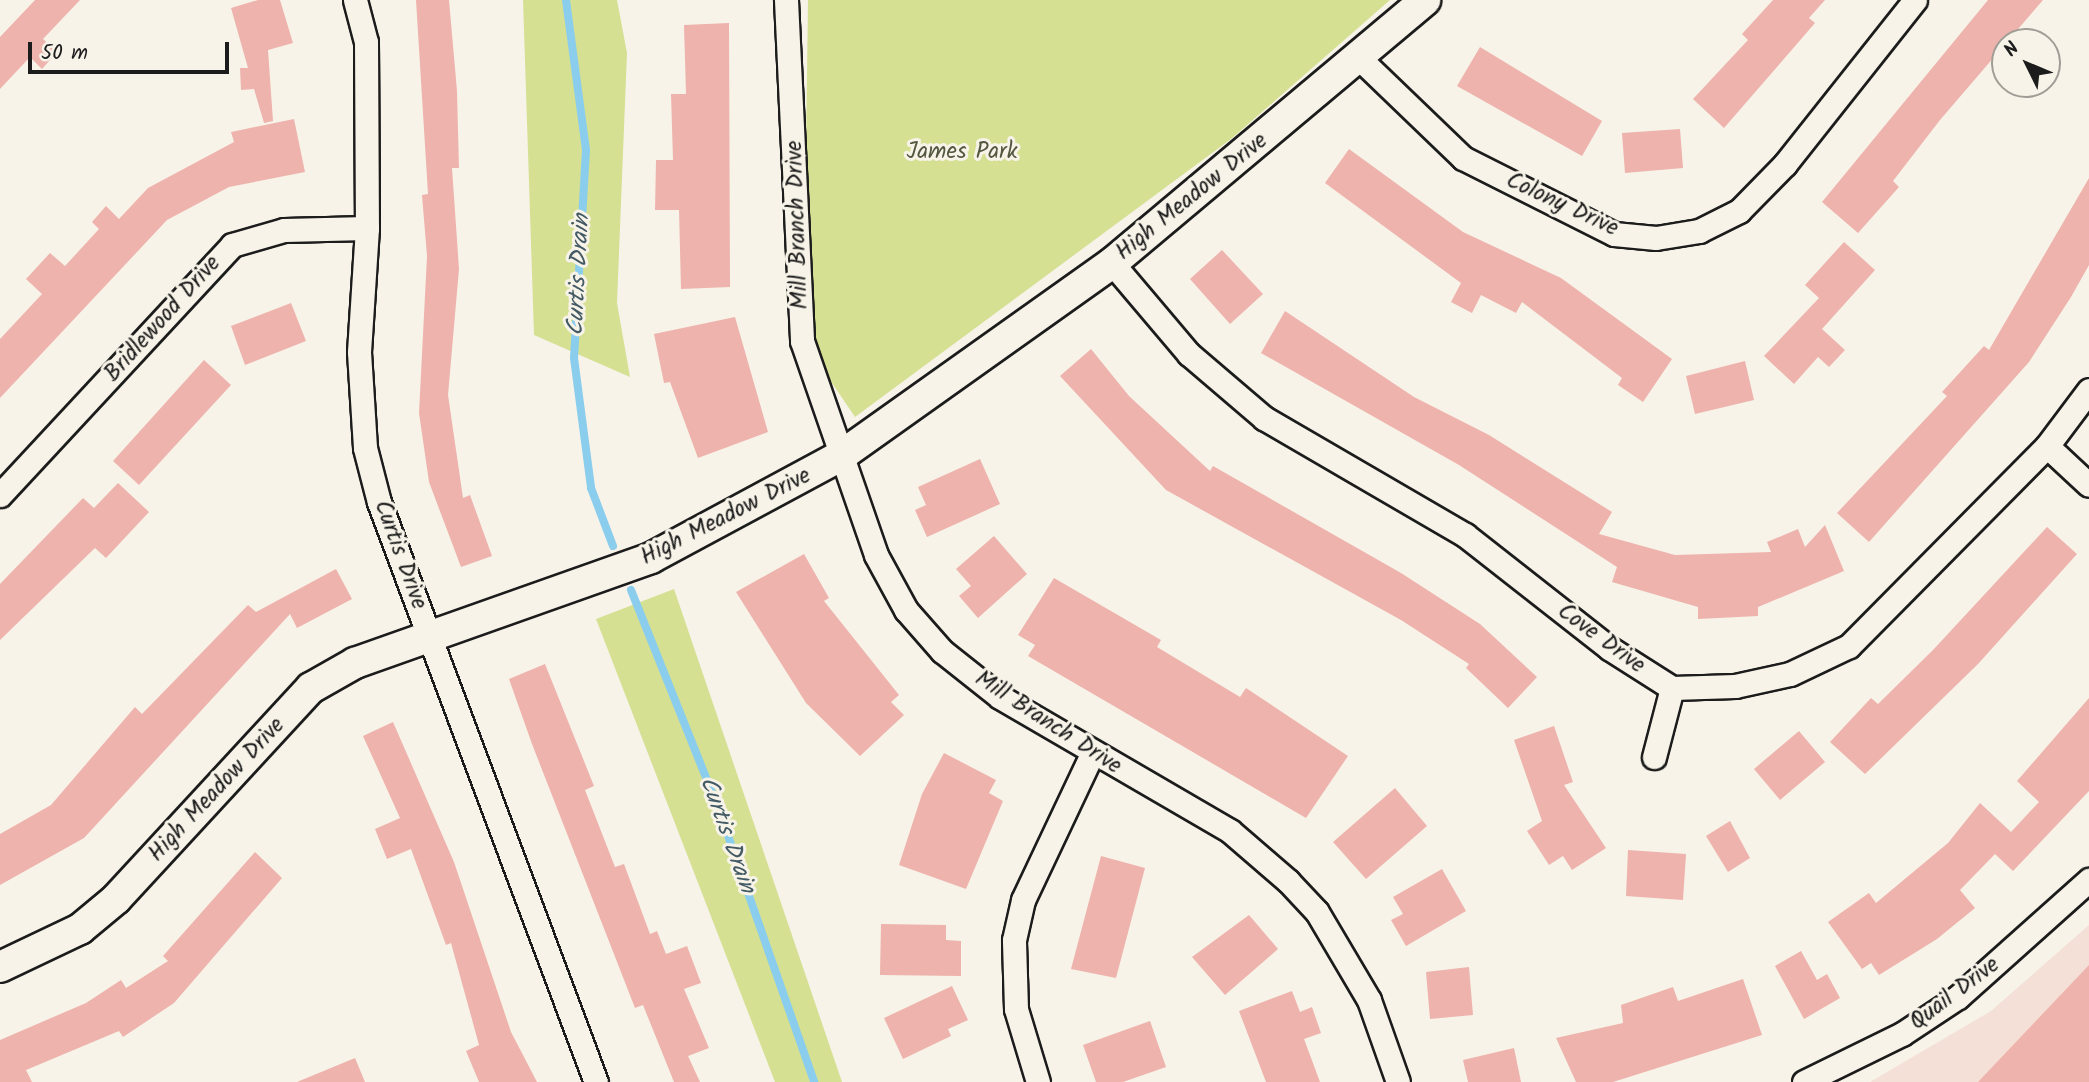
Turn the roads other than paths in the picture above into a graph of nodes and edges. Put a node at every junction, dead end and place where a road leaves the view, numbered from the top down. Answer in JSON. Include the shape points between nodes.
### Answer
{"nodes":[{"id":1,"x":355,"y":0,"type":"edge"},
{"id":2,"x":786,"y":0,"type":"edge"},
{"id":3,"x":1425,"y":0,"type":"edge"},
{"id":4,"x":1915,"y":0,"type":"edge"},
{"id":5,"x":1360,"y":58,"type":"junction"},
{"id":6,"x":368,"y":228,"type":"junction"},
{"id":7,"x":1111,"y":263,"type":"junction"},
{"id":8,"x":2089,"y":390,"type":"edge"},
{"id":9,"x":2047,"y":446,"type":"junction"},
{"id":10,"x":842,"y":455,"type":"junction"},
{"id":11,"x":2089,"y":485,"type":"edge"},
{"id":12,"x":0,"y":495,"type":"edge"},
{"id":13,"x":430,"y":637,"type":"junction"},
{"id":14,"x":1672,"y":688,"type":"junction"},
{"id":15,"x":1092,"y":754,"type":"junction"},
{"id":16,"x":1654,"y":757,"type":"dead end"},
{"id":17,"x":2089,"y":880,"type":"edge"},
{"id":18,"x":0,"y":967,"type":"edge"},
{"id":19,"x":596,"y":1082,"type":"edge"},
{"id":20,"x":1038,"y":1082,"type":"edge"},
{"id":21,"x":1398,"y":1082,"type":"edge"},
{"id":22,"x":1804,"y":1082,"type":"edge"}],
"edges":[{"from":1,"to":6,"type":"street","name":"Curtis Drive","via":[[366,42]]},
{"from":2,"to":10,"type":"street","name":"Mill Branch Drive","via":[[802,341]]},
{"from":3,"to":5,"type":"street","name":"High Meadow Drive"},
{"from":4,"to":5,"type":"street","name":"Colony Drive","via":[[1785,164],[1739,211],[1699,231],[1657,238],[1614,234],[1463,158]]},
{"from":5,"to":7,"type":"street","name":"High Meadow Drive"},
{"from":6,"to":12,"type":"street","name":"Bridlewood Drive","via":[[284,230],[232,245]]},
{"from":6,"to":13,"type":"street","name":"Curtis Drive","via":[[359,352],[365,448]]},
{"from":7,"to":10,"type":"street","name":"High Meadow Drive"},
{"from":7,"to":14,"type":"street","name":"Cove Drive","via":[[1189,354],[1264,418],[1465,536],[1609,648]]},
{"from":8,"to":9,"type":"street"},
{"from":9,"to":11,"type":"street"},
{"from":9,"to":14,"type":"street","via":[[1849,646],[1790,674],[1735,686]]},
{"from":10,"to":13,"type":"street","name":"High Meadow Drive","via":[[651,558]]},
{"from":10,"to":15,"type":"street","name":"Mill Branch Drive","via":[[876,555],[906,610],[942,651],[1000,697]]},
{"from":13,"to":18,"type":"street","name":"High Meadow Drive","via":[[355,663],[311,688],[116,899],[80,929]]},
{"from":13,"to":19,"type":"street","name":"Curtis Drive"},
{"from":14,"to":16,"type":"street"},
{"from":15,"to":20,"type":"street","via":[[1023,900],[1014,940],[1016,1009]]},
{"from":15,"to":21,"type":"street","name":"Mill Branch Drive","via":[[1230,831],[1303,896],[1369,1000]]},
{"from":17,"to":22,"type":"street","name":"Quail Drive","via":[[1958,997],[1902,1034]]}]}
